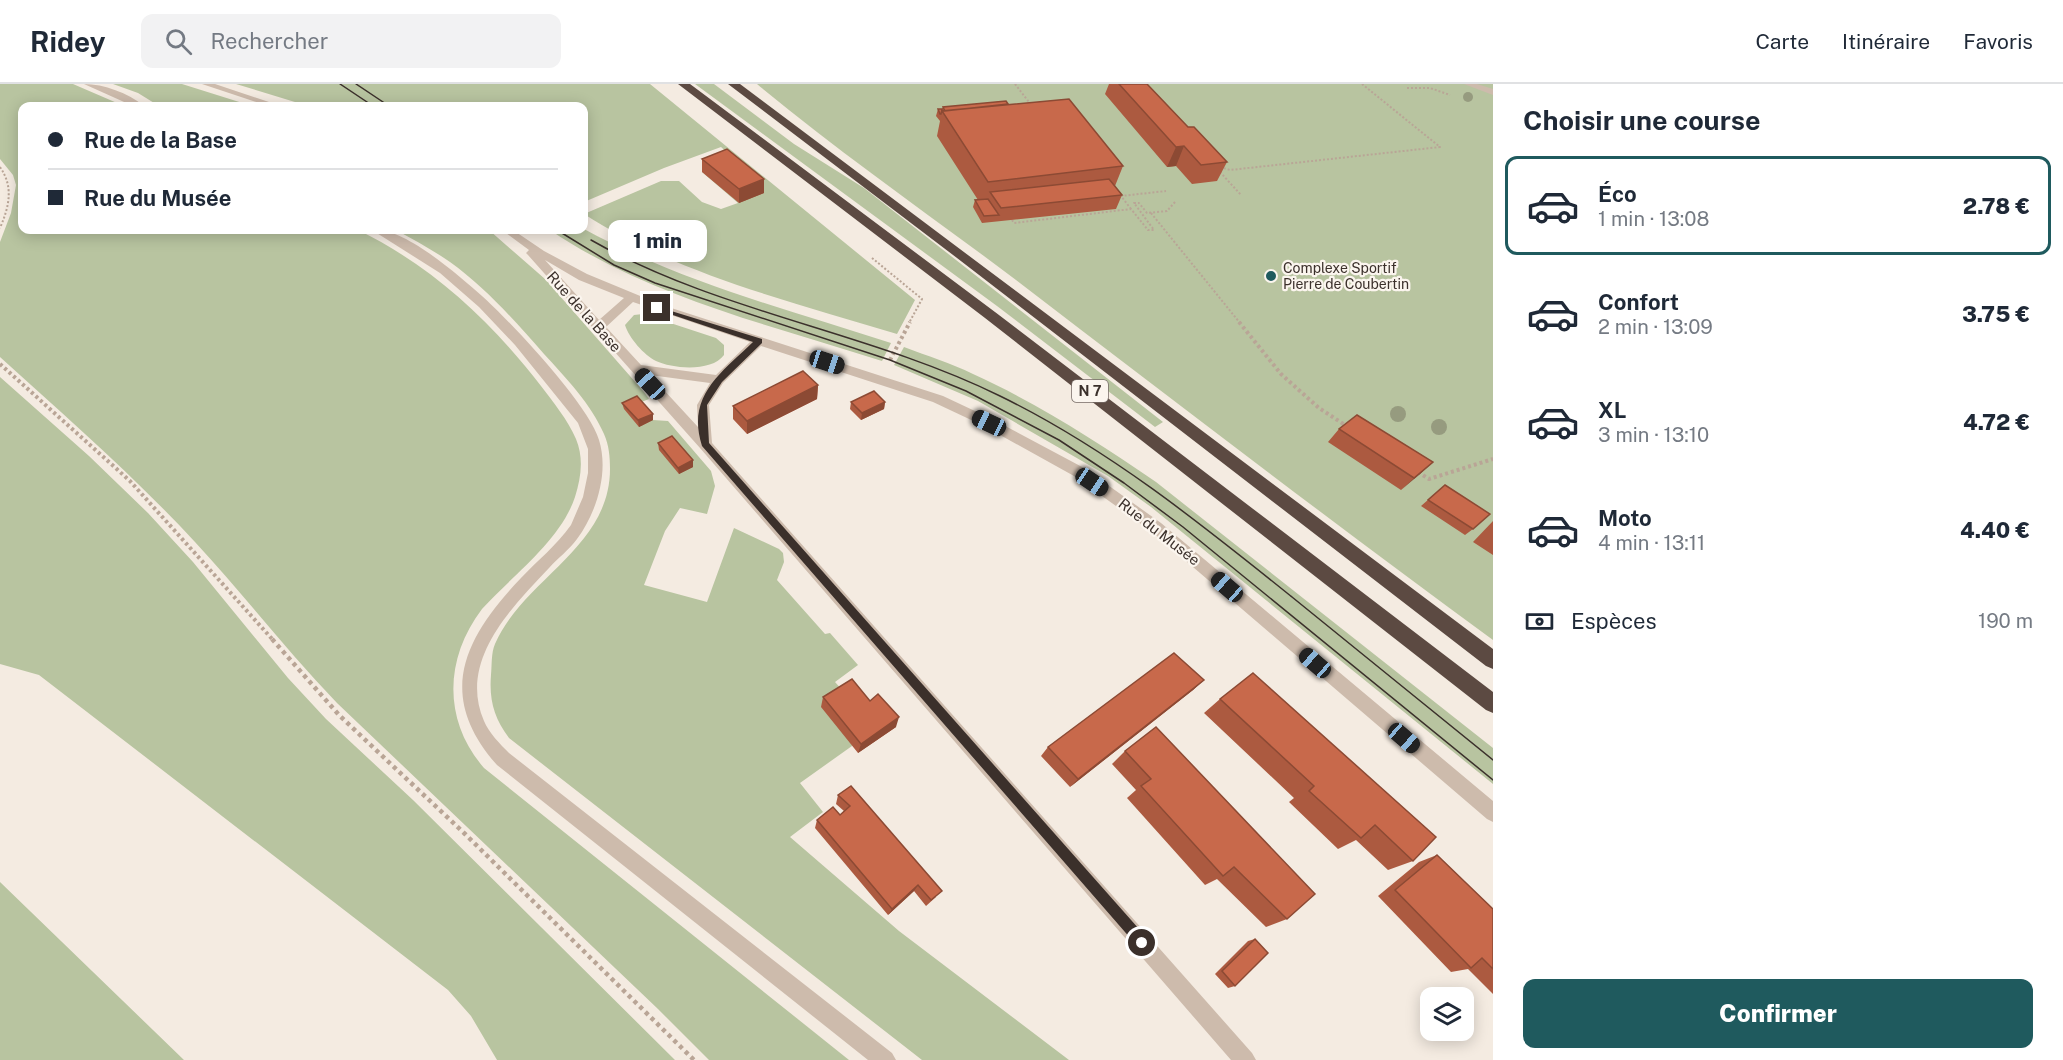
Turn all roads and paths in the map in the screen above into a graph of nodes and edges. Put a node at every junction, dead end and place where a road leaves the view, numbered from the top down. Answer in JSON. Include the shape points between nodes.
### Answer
{"nodes":[{"id":1,"x":88,"y":84,"type":"edge"},
{"id":2,"x":206,"y":84,"type":"edge"},
{"id":3,"x":682,"y":84,"type":"edge"},
{"id":4,"x":1015,"y":84,"type":"edge"},
{"id":5,"x":1362,"y":84,"type":"edge"},
{"id":6,"x":1468,"y":84,"type":"edge"},
{"id":7,"x":735,"y":85,"type":"edge"},
{"id":8,"x":1493,"y":92,"type":"edge"},
{"id":9,"x":131,"y":102,"type":"edge"},
{"id":10,"x":263,"y":102,"type":"edge"},
{"id":11,"x":1034,"y":109,"type":"edge"},
{"id":12,"x":0,"y":168,"type":"edge"},
{"id":13,"x":1166,"y":191,"type":"dead end"},
{"id":14,"x":1241,"y":195,"type":"dead end"},
{"id":15,"x":1175,"y":202,"type":"dead end"},
{"id":16,"x":1131,"y":209,"type":"junction"},
{"id":17,"x":1151,"y":213,"type":"junction"},
{"id":18,"x":1012,"y":220,"type":"edge"},
{"id":19,"x":0,"y":228,"type":"edge"},
{"id":20,"x":384,"y":234,"type":"edge"},
{"id":21,"x":513,"y":234,"type":"edge"},
{"id":22,"x":867,"y":254,"type":"dead end"},
{"id":23,"x":632,"y":297,"type":"junction"},
{"id":24,"x":597,"y":328,"type":"junction"},
{"id":25,"x":759,"y":341,"type":"junction"},
{"id":26,"x":0,"y":364,"type":"edge"},
{"id":27,"x":636,"y":369,"type":"junction"},
{"id":28,"x":719,"y":380,"type":"junction"},
{"id":29,"x":893,"y":383,"type":"junction"},
{"id":30,"x":1349,"y":428,"type":"edge"},
{"id":31,"x":705,"y":444,"type":"junction"},
{"id":32,"x":1493,"y":459,"type":"edge"},
{"id":33,"x":1409,"y":466,"type":"edge"},
{"id":34,"x":1493,"y":660,"type":"edge"},
{"id":35,"x":1493,"y":704,"type":"edge"},
{"id":36,"x":1493,"y":813,"type":"edge"},
{"id":37,"x":694,"y":1060,"type":"edge"},
{"id":38,"x":885,"y":1060,"type":"edge"},
{"id":39,"x":1245,"y":1060,"type":"edge"}],
"edges":[{"from":1,"to":9,"type":"street"},
{"from":2,"to":10,"type":"street"},
{"from":3,"to":35,"type":"highway","number":"N 7","via":[[1000,322]]},
{"from":4,"to":11,"type":"path"},
{"from":5,"to":14,"type":"path","via":[[1440,147],[1230,170],[1213,165]]},
{"from":6,"to":8,"type":"street"},
{"from":7,"to":34,"type":"highway","number":"N 7"},
{"from":12,"to":19,"type":"path","via":[[10,188],[7,213]]},
{"from":13,"to":16,"type":"path","via":[[1121,196]]},
{"from":15,"to":17,"type":"path","via":[[1167,211]]},
{"from":16,"to":17,"type":"path","via":[[1148,230],[1154,230],[1134,203]]},
{"from":16,"to":18,"type":"path"},
{"from":17,"to":30,"type":"path","via":[[1281,374]]},
{"from":20,"to":38,"type":"street","via":[[436,264],[473,294],[512,333],[592,437],[597,464],[592,492],[576,529],[504,605],[482,639],[470,682],[476,723],[503,759]]},
{"from":21,"to":23,"type":"street","name":"Rue du Musée","via":[[583,277]]},
{"from":21,"to":24,"type":"street","name":"Rue de la Base"},
{"from":22,"to":29,"type":"path","via":[[922,299],[886,367],[901,370]]},
{"from":23,"to":24,"type":"street"},
{"from":23,"to":25,"type":"street","name":"Rue du Musée"},
{"from":24,"to":27,"type":"street","name":"Rue de la Base"},
{"from":25,"to":28,"type":"street"},
{"from":25,"to":29,"type":"street","name":"Rue du Musée"},
{"from":26,"to":37,"type":"path","via":[[130,481],[339,715]]},
{"from":27,"to":28,"type":"street"},
{"from":27,"to":31,"type":"street","name":"Rue de la Base"},
{"from":28,"to":31,"type":"street","via":[[703,405]]},
{"from":29,"to":36,"type":"street","name":"Rue du Musée","via":[[989,423],[1078,472],[1131,508]]},
{"from":31,"to":39,"type":"street","name":"Rue de la Base"},
{"from":32,"to":33,"type":"path","via":[[1429,479]]}]}
